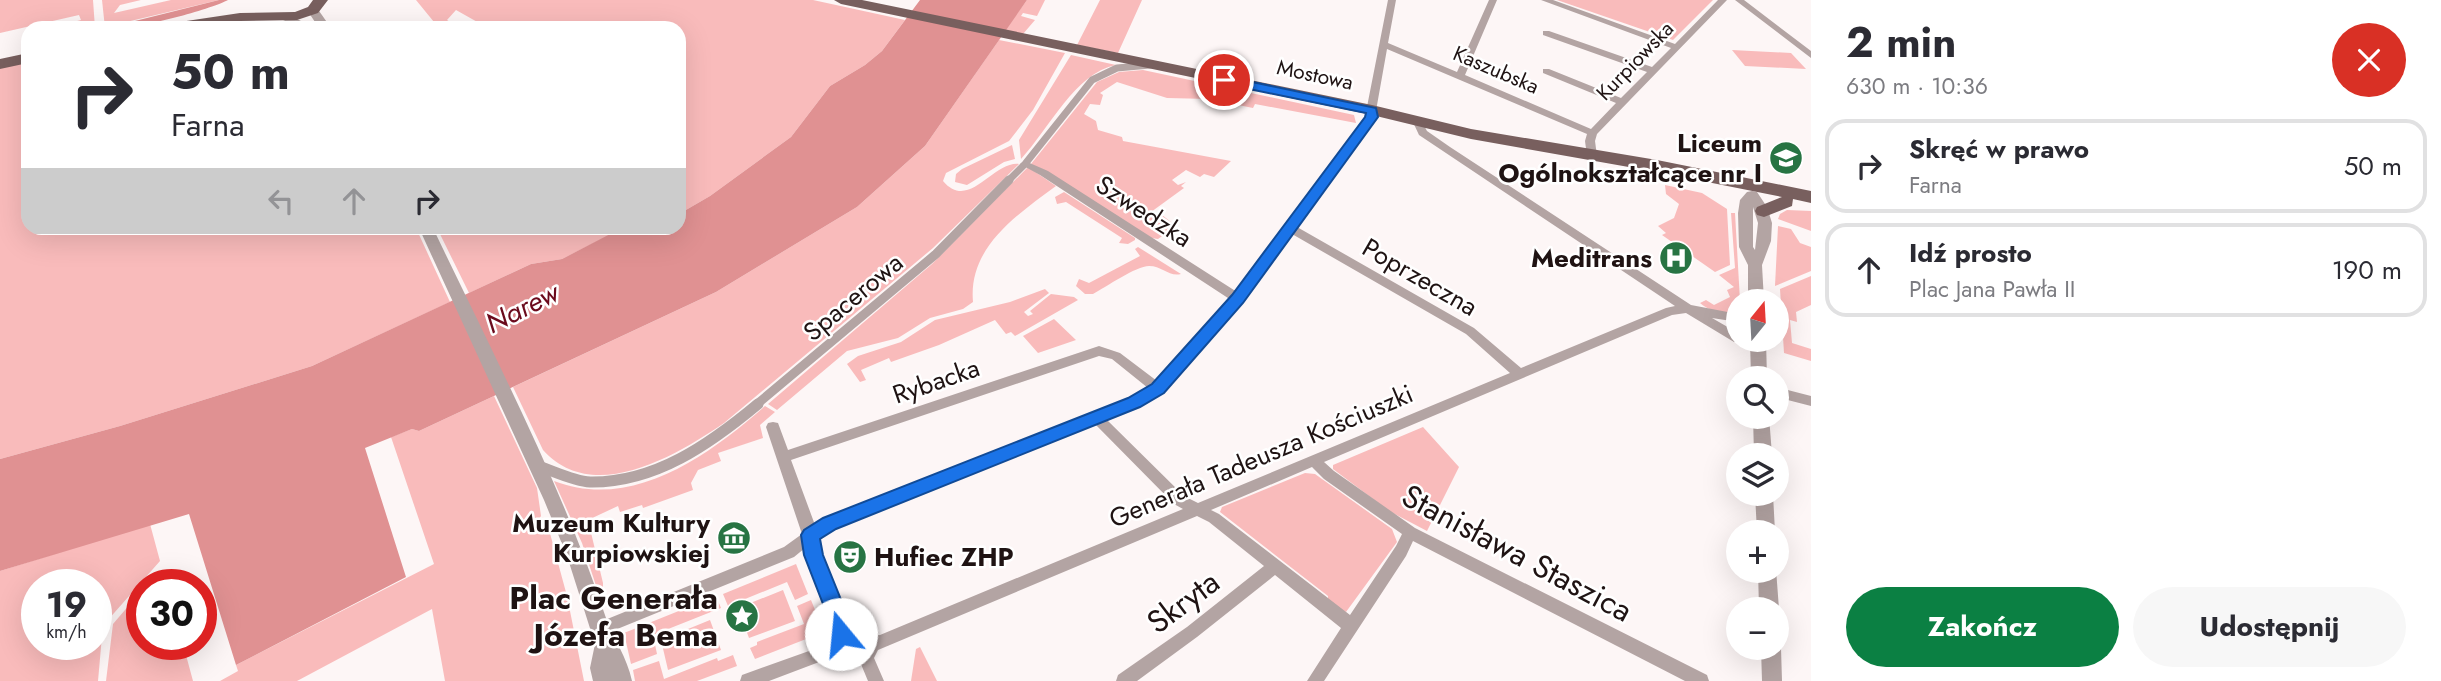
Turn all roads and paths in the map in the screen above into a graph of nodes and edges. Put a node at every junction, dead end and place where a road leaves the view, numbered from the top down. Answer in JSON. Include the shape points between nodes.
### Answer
{"nodes":[{"id":1,"x":841,"y":0,"type":"edge"},
{"id":2,"x":1392,"y":0,"type":"edge"},
{"id":3,"x":1493,"y":0,"type":"edge"},
{"id":4,"x":1545,"y":0,"type":"edge"},
{"id":5,"x":1723,"y":0,"type":"edge"},
{"id":6,"x":1739,"y":0,"type":"edge"},
{"id":7,"x":322,"y":4,"type":"edge"},
{"id":8,"x":278,"y":11,"type":"edge"},
{"id":9,"x":212,"y":21,"type":"edge"},
{"id":10,"x":216,"y":21,"type":"edge"},
{"id":11,"x":296,"y":21,"type":"edge"},
{"id":12,"x":1546,"y":33,"type":"dead end"},
{"id":13,"x":1384,"y":44,"type":"junction"},
{"id":14,"x":1676,"y":47,"type":"junction"},
{"id":15,"x":1811,"y":55,"type":"edge"},
{"id":16,"x":21,"y":60,"type":"edge"},
{"id":17,"x":0,"y":64,"type":"edge"},
{"id":18,"x":1151,"y":65,"type":"junction"},
{"id":19,"x":1546,"y":71,"type":"dead end"},
{"id":20,"x":1654,"y":71,"type":"junction"},
{"id":21,"x":1460,"y":76,"type":"junction"},
{"id":22,"x":1623,"y":102,"type":"junction"},
{"id":23,"x":1372,"y":110,"type":"junction"},
{"id":24,"x":1418,"y":120,"type":"junction"},
{"id":25,"x":1592,"y":133,"type":"junction"},
{"id":26,"x":1592,"y":156,"type":"junction"},
{"id":27,"x":1025,"y":163,"type":"junction"},
{"id":28,"x":1751,"y":190,"type":"junction"},
{"id":29,"x":1811,"y":197,"type":"edge"},
{"id":30,"x":1786,"y":202,"type":"junction"},
{"id":31,"x":1811,"y":208,"type":"edge"},
{"id":32,"x":1763,"y":211,"type":"junction"},
{"id":33,"x":1290,"y":228,"type":"junction"},
{"id":34,"x":429,"y":235,"type":"edge"},
{"id":35,"x":1755,"y":265,"type":"junction"},
{"id":36,"x":1756,"y":289,"type":"edge"},
{"id":37,"x":1238,"y":299,"type":"junction"},
{"id":38,"x":1688,"y":309,"type":"junction"},
{"id":39,"x":1726,"y":316,"type":"edge"},
{"id":40,"x":1726,"y":332,"type":"edge"},
{"id":41,"x":1520,"y":374,"type":"junction"},
{"id":42,"x":1158,"y":389,"type":"junction"},
{"id":43,"x":1789,"y":395,"type":"edge"},
{"id":44,"x":1811,"y":401,"type":"edge"},
{"id":45,"x":1097,"y":417,"type":"junction"},
{"id":46,"x":773,"y":427,"type":"dead end"},
{"id":47,"x":783,"y":457,"type":"junction"},
{"id":48,"x":1315,"y":461,"type":"junction"},
{"id":49,"x":537,"y":465,"type":"junction"},
{"id":50,"x":1195,"y":510,"type":"junction"},
{"id":51,"x":1410,"y":532,"type":"junction"},
{"id":52,"x":810,"y":535,"type":"junction"},
{"id":53,"x":1275,"y":566,"type":"junction"},
{"id":54,"x":1350,"y":625,"type":"junction"},
{"id":55,"x":603,"y":636,"type":"junction"},
{"id":56,"x":873,"y":644,"type":"junction"},
{"id":57,"x":852,"y":647,"type":"joint"},
{"id":58,"x":828,"y":652,"type":"junction"},
{"id":59,"x":1771,"y":660,"type":"edge"},
{"id":60,"x":603,"y":681,"type":"edge"},
{"id":61,"x":622,"y":681,"type":"edge"},
{"id":62,"x":748,"y":681,"type":"edge"},
{"id":63,"x":876,"y":681,"type":"edge"},
{"id":64,"x":1124,"y":681,"type":"edge"},
{"id":65,"x":1315,"y":681,"type":"edge"},
{"id":66,"x":1701,"y":681,"type":"edge"},
{"id":67,"x":1772,"y":681,"type":"edge"}],
"edges":[{"from":1,"to":18,"type":"main road","name":"Mostowa"},
{"from":2,"to":13,"type":"street"},
{"from":3,"to":21,"type":"street"},
{"from":4,"to":14,"type":"street"},
{"from":5,"to":14,"type":"street","name":"Kurpiowska"},
{"from":6,"to":15,"type":"street"},
{"from":7,"to":8,"type":"main road"},
{"from":8,"to":9,"type":"main road"},
{"from":8,"to":10,"type":"main road"},
{"from":8,"to":11,"type":"street"},
{"from":12,"to":20,"type":"street"},
{"from":13,"to":21,"type":"street","name":"Kaszubska"},
{"from":13,"to":23,"type":"street"},
{"from":14,"to":20,"type":"street","name":"Kurpiowska"},
{"from":16,"to":17,"type":"main road"},
{"from":18,"to":23,"type":"main road","name":"Mostowa"},
{"from":18,"to":27,"type":"street","name":"Spacerowa","via":[[1117,68],[1091,80]]},
{"from":19,"to":22,"type":"street"},
{"from":20,"to":22,"type":"street","name":"Kurpiowska"},
{"from":21,"to":25,"type":"street","name":"Kaszubska"},
{"from":22,"to":25,"type":"street","name":"Kurpiowska"},
{"from":23,"to":24,"type":"main road","name":"Mostowa"},
{"from":23,"to":33,"type":"street","via":[[1369,122]]},
{"from":24,"to":26,"type":"main road","name":"Mostowa"},
{"from":24,"to":38,"type":"street","via":[[1420,130],[1435,141]]},
{"from":25,"to":26,"type":"street","name":"Kurpiowska"},
{"from":26,"to":28,"type":"main road","name":"Mostowa"},
{"from":27,"to":37,"type":"street","name":"Szwedzka"},
{"from":27,"to":49,"type":"street","name":"Spacerowa","via":[[936,254],[707,443],[659,470],[613,482],[575,480]]},
{"from":28,"to":29,"type":"main road"},
{"from":28,"to":30,"type":"main road"},
{"from":28,"to":32,"type":"street"},
{"from":28,"to":35,"type":"street","via":[[1745,213],[1746,247]]},
{"from":30,"to":31,"type":"main road"},
{"from":30,"to":32,"type":"main road"},
{"from":32,"to":35,"type":"street","via":[[1764,251]]},
{"from":33,"to":37,"type":"street"},
{"from":33,"to":41,"type":"street","name":"Poprzeczna","via":[[1470,331]]},
{"from":34,"to":49,"type":"street"},
{"from":35,"to":36,"type":"street"},
{"from":37,"to":42,"type":"street"},
{"from":38,"to":39,"type":"street"},
{"from":38,"to":40,"type":"street"},
{"from":38,"to":41,"type":"street","name":"Generała Tadeusza Kościuszki","via":[[1663,314]]},
{"from":41,"to":48,"type":"street","name":"Generała Tadeusza Kościuszki"},
{"from":42,"to":45,"type":"street"},
{"from":42,"to":47,"type":"street","name":"Rybacka","via":[[1116,356],[1093,352]]},
{"from":43,"to":44,"type":"street"},
{"from":45,"to":50,"type":"street","via":[[1179,500]]},
{"from":45,"to":52,"type":"street","via":[[829,523]]},
{"from":46,"to":47,"type":"street"},
{"from":47,"to":52,"type":"street"},
{"from":48,"to":50,"type":"street","name":"Generała Tadeusza Kościuszki"},
{"from":48,"to":51,"type":"street","name":"Stanisława Staszica"},
{"from":49,"to":55,"type":"street","via":[[568,534]]},
{"from":50,"to":53,"type":"street","via":[[1214,518]]},
{"from":50,"to":56,"type":"street","name":"Generała Tadeusza Kościuszki"},
{"from":51,"to":54,"type":"street"},
{"from":51,"to":66,"type":"street","name":"Stanisława Staszica"},
{"from":52,"to":55,"type":"street","via":[[789,552]]},
{"from":52,"to":58,"type":"street","via":[[841,628]]},
{"from":53,"to":54,"type":"street"},
{"from":53,"to":64,"type":"street","name":"Skryta"},
{"from":54,"to":65,"type":"street"},
{"from":55,"to":60,"type":"street"},
{"from":55,"to":61,"type":"street","via":[[618,662]]},
{"from":56,"to":57,"type":"street","name":"Generała Tadeusza Kościuszki"},
{"from":56,"to":63,"type":"street","via":[[866,657]]},
{"from":57,"to":58,"type":"street"},
{"from":58,"to":62,"type":"street"},
{"from":59,"to":67,"type":"street"}]}
